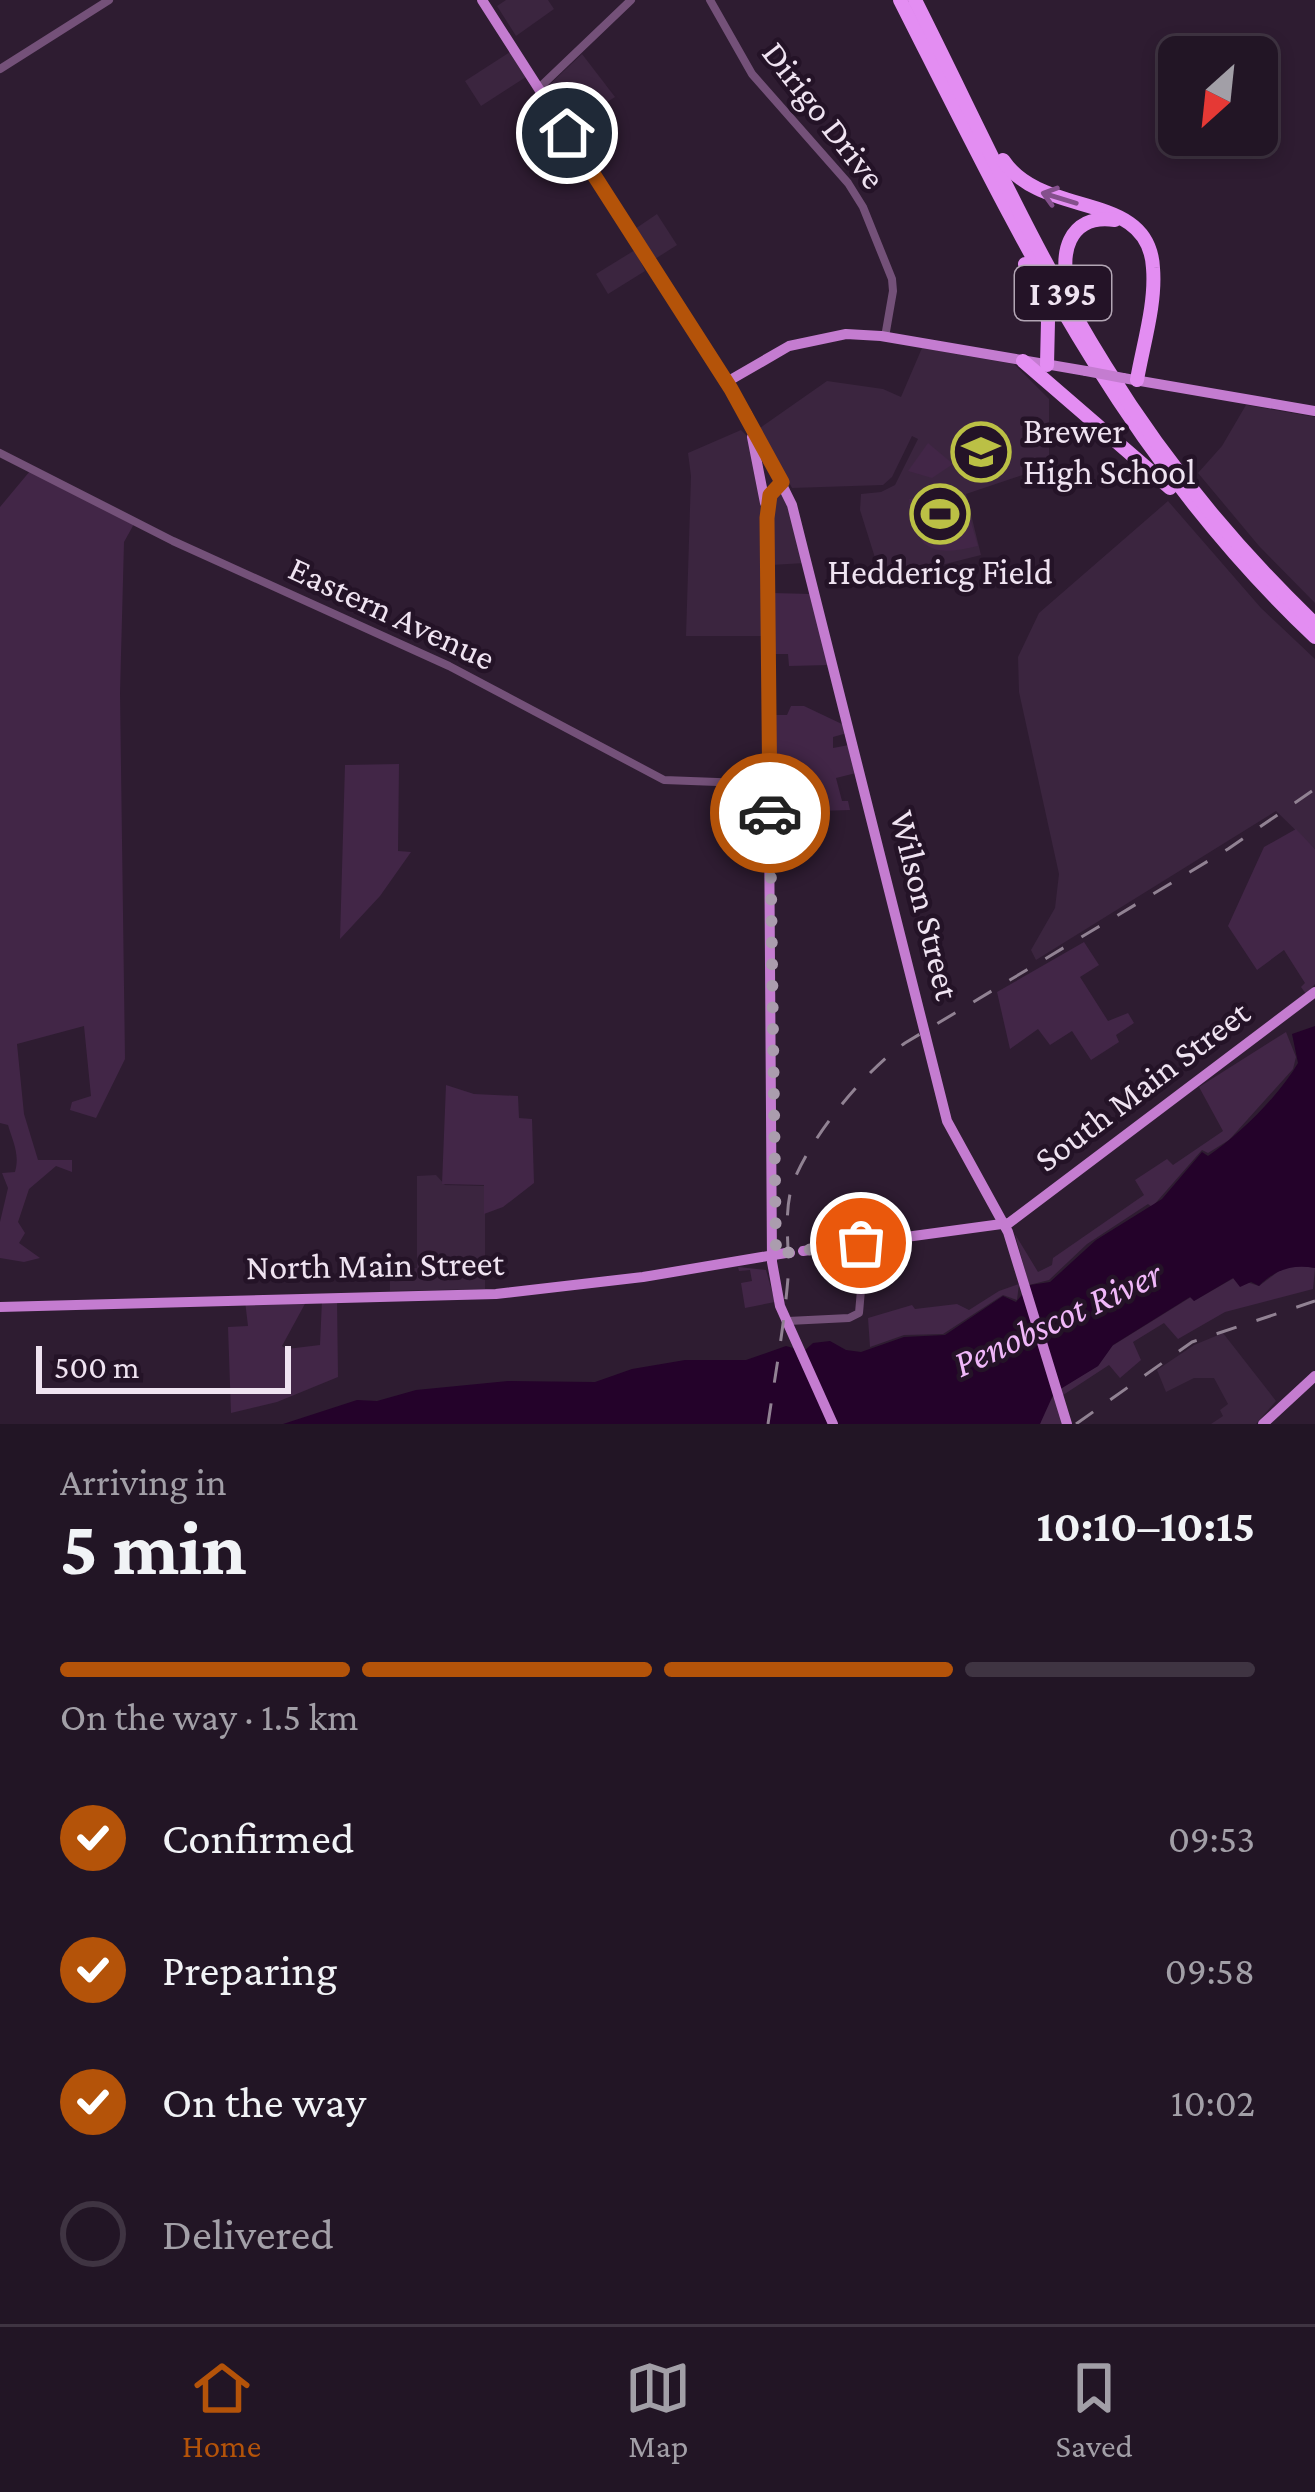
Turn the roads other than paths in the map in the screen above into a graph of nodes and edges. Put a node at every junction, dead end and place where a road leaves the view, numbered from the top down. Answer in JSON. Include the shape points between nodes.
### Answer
{"nodes":[{"id":1,"x":109,"y":0,"type":"edge"},
{"id":2,"x":482,"y":0,"type":"edge"},
{"id":3,"x":631,"y":0,"type":"edge"},
{"id":4,"x":710,"y":0,"type":"edge"},
{"id":5,"x":900,"y":0,"type":"edge"},
{"id":6,"x":915,"y":0,"type":"edge"},
{"id":7,"x":943,"y":56,"type":"junction"},
{"id":8,"x":0,"y":69,"type":"edge"},
{"id":9,"x":538,"y":89,"type":"junction"},
{"id":10,"x":986,"y":171,"type":"junction"},
{"id":11,"x":885,"y":337,"type":"junction"},
{"id":12,"x":1047,"y":347,"type":"junction"},
{"id":13,"x":1025,"y":361,"type":"junction"},
{"id":14,"x":1103,"y":363,"type":"junction"},
{"id":15,"x":1048,"y":365,"type":"junction"},
{"id":16,"x":1130,"y":379,"type":"junction"},
{"id":17,"x":1049,"y":382,"type":"junction"},
{"id":18,"x":725,"y":383,"type":"junction"},
{"id":19,"x":1315,"y":411,"type":"edge"},
{"id":20,"x":752,"y":436,"type":"junction"},
{"id":21,"x":0,"y":453,"type":"edge"},
{"id":22,"x":782,"y":482,"type":"junction"},
{"id":23,"x":764,"y":502,"type":"junction"},
{"id":24,"x":767,"y":518,"type":"junction"},
{"id":25,"x":1228,"y":548,"type":"junction"},
{"id":26,"x":1315,"y":625,"type":"edge"},
{"id":27,"x":1315,"y":638,"type":"edge"},
{"id":28,"x":769,"y":784,"type":"junction"},
{"id":29,"x":1315,"y":992,"type":"edge"},
{"id":30,"x":1005,"y":1225,"type":"junction"},
{"id":31,"x":865,"y":1244,"type":"junction"},
{"id":32,"x":783,"y":1254,"type":"junction"},
{"id":33,"x":753,"y":1260,"type":"junction"},
{"id":34,"x":773,"y":1275,"type":"junction"},
{"id":35,"x":0,"y":1306,"type":"edge"},
{"id":36,"x":787,"y":1318,"type":"junction"},
{"id":37,"x":1315,"y":1380,"type":"edge"},
{"id":38,"x":833,"y":1424,"type":"edge"},
{"id":39,"x":1067,"y":1424,"type":"edge"},
{"id":40,"x":1267,"y":1424,"type":"edge"}],
"edges":[{"from":1,"to":8,"type":"street"},
{"from":2,"to":9,"type":"main road","name":"Wilson Street"},
{"from":3,"to":9,"type":"street"},
{"from":4,"to":11,"type":"street","name":"Dirigo Drive","via":[[752,74],[863,207],[892,278]]},
{"from":5,"to":10,"type":"highway","number":"I 395"},
{"from":6,"to":7,"type":"highway","number":"I 395"},
{"from":7,"to":14,"type":"highway","number":"I 395"},
{"from":16,"to":7,"type":"highway","one_way":true,"via":[[1154,278],[1146,238],[1123,218],[1019,180]]},
{"from":9,"to":18,"type":"main road","name":"Wilson Street"},
{"from":10,"to":12,"type":"highway","via":[[1043,307]]},
{"from":10,"to":25,"type":"highway","number":"I 395","via":[[1093,365]]},
{"from":11,"to":13,"type":"main road"},
{"from":11,"to":18,"type":"main road","via":[[836,334],[797,343]]},
{"from":12,"to":13,"type":"highway"},
{"from":12,"to":15,"type":"highway"},
{"from":13,"to":15,"type":"main road"},
{"from":13,"to":17,"type":"highway"},
{"from":14,"to":16,"type":"highway","via":[[1064,260],[1078,228],[1108,219],[1136,233],[1148,260]]},
{"from":14,"to":26,"type":"highway","number":"I 395","via":[[1196,494]]},
{"from":15,"to":16,"type":"main road","bridge":true},
{"from":15,"to":17,"type":"highway"},
{"from":16,"to":19,"type":"main road"},
{"from":17,"to":25,"type":"highway"},
{"from":18,"to":20,"type":"main road","name":"Wilson Street"},
{"from":18,"to":22,"type":"main road","name":"Wilson Street"},
{"from":20,"to":22,"type":"main road","name":"Wilson Street"},
{"from":20,"to":23,"type":"main road"},
{"from":21,"to":28,"type":"street","name":"Eastern Avenue","via":[[449,666],[664,780]]},
{"from":22,"to":23,"type":"main road","via":[[770,486]]},
{"from":22,"to":24,"type":"main road","via":[[770,495]]},
{"from":22,"to":30,"type":"main road","name":"Wilson Street","via":[[813,578],[947,1121]]},
{"from":23,"to":24,"type":"main road"},
{"from":24,"to":28,"type":"main road"},
{"from":25,"to":27,"type":"highway","number":"I 395"},
{"from":28,"to":32,"type":"main road","via":[[773,1230]]},
{"from":29,"to":30,"type":"main road","name":"South Main Street"},
{"from":30,"to":31,"type":"main road","name":"North Main Street"},
{"from":30,"to":39,"type":"main road","name":"Wilson Street"},
{"from":31,"to":32,"type":"main road","name":"North Main Street"},
{"from":31,"to":36,"type":"street","via":[[859,1313]]},
{"from":32,"to":33,"type":"main road","name":"North Main Street"},
{"from":32,"to":34,"type":"main road"},
{"from":32,"to":36,"type":"main road"},
{"from":33,"to":34,"type":"main road"},
{"from":33,"to":35,"type":"main road","name":"North Main Street","via":[[496,1294]]},
{"from":34,"to":36,"type":"main road"},
{"from":36,"to":38,"type":"main road"},
{"from":37,"to":40,"type":"main road"}]}
